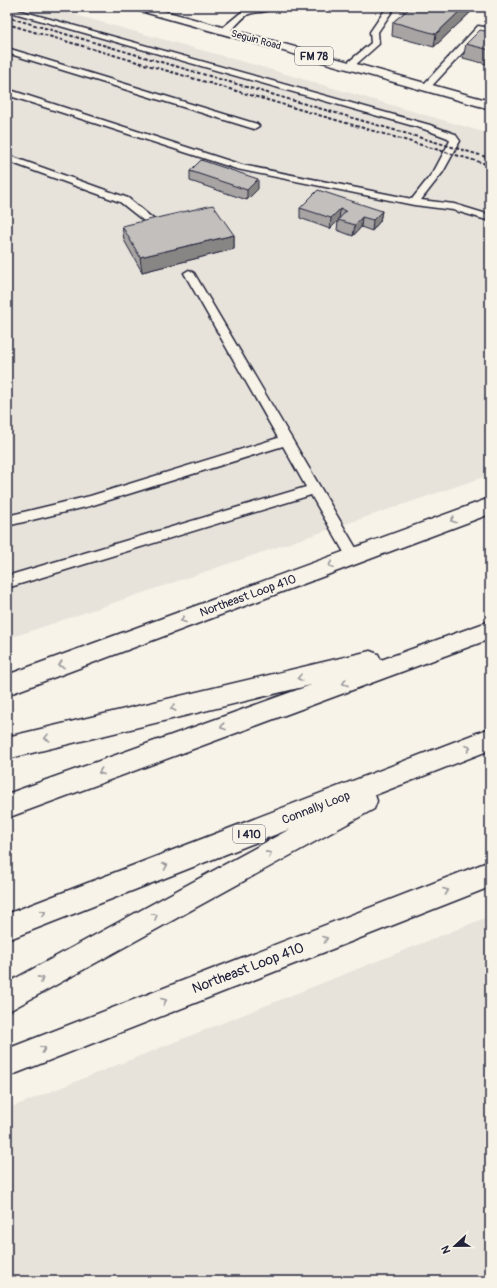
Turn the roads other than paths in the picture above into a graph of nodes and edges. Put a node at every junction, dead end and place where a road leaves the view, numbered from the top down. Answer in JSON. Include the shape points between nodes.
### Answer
{"nodes":[{"id":1,"x":137,"y":7,"type":"edge"},
{"id":2,"x":269,"y":7,"type":"edge"},
{"id":3,"x":389,"y":7,"type":"edge"},
{"id":4,"x":7,"y":9,"type":"edge"},
{"id":5,"x":247,"y":9,"type":"edge"},
{"id":6,"x":224,"y":31,"type":"junction"},
{"id":7,"x":490,"y":31,"type":"edge"},
{"id":8,"x":7,"y":50,"type":"edge"},
{"id":9,"x":349,"y":66,"type":"junction"},
{"id":10,"x":426,"y":87,"type":"junction"},
{"id":11,"x":7,"y":92,"type":"edge"},
{"id":12,"x":490,"y":105,"type":"edge"},
{"id":13,"x":254,"y":126,"type":"dead end"},
{"id":14,"x":7,"y":158,"type":"edge"},
{"id":15,"x":414,"y":202,"type":"junction"},
{"id":16,"x":490,"y":218,"type":"edge"},
{"id":17,"x":154,"y":223,"type":"edge"},
{"id":18,"x":189,"y":273,"type":"dead end"},
{"id":19,"x":287,"y":440,"type":"junction"},
{"id":20,"x":315,"y":489,"type":"junction"},
{"id":21,"x":490,"y":506,"type":"edge"},
{"id":22,"x":7,"y":521,"type":"edge"},
{"id":23,"x":354,"y":557,"type":"junction"},
{"id":24,"x":7,"y":582,"type":"edge"},
{"id":25,"x":482,"y":633,"type":"edge"},
{"id":26,"x":7,"y":685,"type":"edge"},
{"id":27,"x":490,"y":739,"type":"edge"},
{"id":28,"x":7,"y":748,"type":"edge"},
{"id":29,"x":440,"y":759,"type":"junction"},
{"id":30,"x":7,"y":806,"type":"edge"},
{"id":31,"x":490,"y":874,"type":"edge"},
{"id":32,"x":7,"y":928,"type":"edge"},
{"id":33,"x":7,"y":998,"type":"edge"},
{"id":34,"x":7,"y":1063,"type":"edge"}],
"edges":[{"from":1,"to":6,"type":"main road","name":"Seguin Road","number":"FM 78"},
{"from":2,"to":5,"type":"lane","via":[[258,11]]},
{"from":3,"to":9,"type":"lane","via":[[374,32],[375,44]]},
{"from":4,"to":15,"type":"lane","via":[[452,136],[455,142],[438,172]]},
{"from":5,"to":6,"type":"lane"},
{"from":6,"to":9,"type":"main road","name":"Seguin Road","number":"FM 78"},
{"from":7,"to":10,"type":"lane","via":[[481,28]]},
{"from":8,"to":13,"type":"lane"},
{"from":9,"to":10,"type":"main road","name":"Seguin Road","number":"FM 78"},
{"from":10,"to":12,"type":"main road","name":"Seguin Road","number":"FM 78"},
{"from":11,"to":15,"type":"lane","via":[[240,167]]},
{"from":14,"to":17,"type":"lane","via":[[124,200]]},
{"from":15,"to":16,"type":"lane","via":[[454,207]]},
{"from":18,"to":19,"type":"lane"},
{"from":19,"to":20,"type":"lane"},
{"from":19,"to":22,"type":"lane","via":[[90,501]]},
{"from":20,"to":23,"type":"lane"},
{"from":20,"to":24,"type":"lane"},
{"from":21,"to":23,"type":"main road","name":"Northeast Loop 410","one_way":true},
{"from":23,"to":26,"type":"main road","name":"Northeast Loop 410","one_way":true},
{"from":25,"to":28,"type":"main road","one_way":true},
{"from":25,"to":30,"type":"main road","one_way":true},
{"from":29,"to":27,"type":"main road","name":"Connally Loop","number":"I 410","one_way":true},
{"from":32,"to":29,"type":"main road","name":"Connally Loop","number":"I 410","one_way":true},
{"from":33,"to":29,"type":"main road","one_way":true},
{"from":34,"to":31,"type":"main road","name":"Northeast Loop 410","one_way":true}]}
